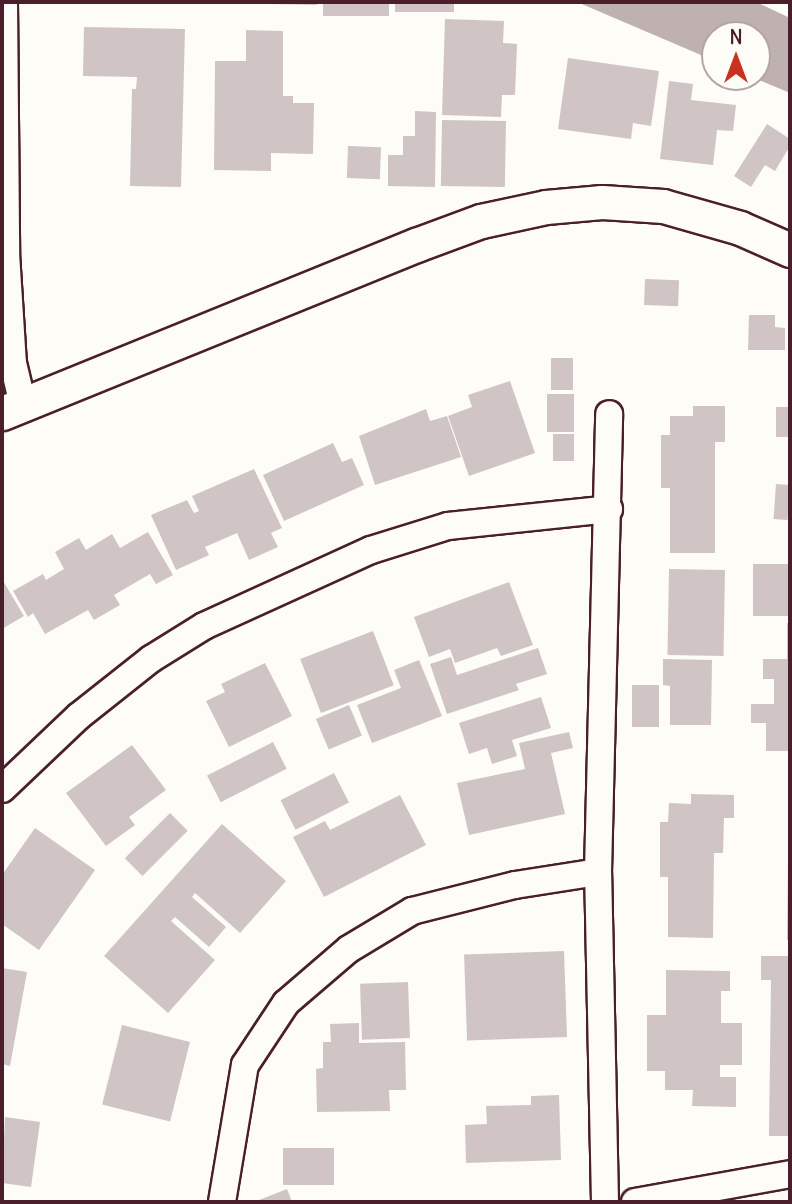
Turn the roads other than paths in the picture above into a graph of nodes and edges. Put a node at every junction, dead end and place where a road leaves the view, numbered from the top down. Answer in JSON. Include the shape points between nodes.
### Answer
{"nodes":[{"id":1,"x":4,"y":2,"type":"edge"},
{"id":2,"x":790,"y":250,"type":"edge"},
{"id":3,"x":4,"y":253,"type":"edge"},
{"id":4,"x":12,"y":409,"type":"edge"},
{"id":5,"x":609,"y":414,"type":"dead end"},
{"id":6,"x":609,"y":509,"type":"junction"},
{"id":7,"x":2,"y":789,"type":"edge"},
{"id":8,"x":598,"y":872,"type":"junction"},
{"id":9,"x":790,"y":1174,"type":"edge"},
{"id":10,"x":222,"y":1202,"type":"edge"},
{"id":11,"x":605,"y":1202,"type":"edge"},
{"id":12,"x":635,"y":1202,"type":"edge"}],
"edges":[{"from":1,"to":3,"type":"street"},
{"from":2,"to":4,"type":"street","via":[[740,228],[663,206],[602,202],[546,207],[481,221],[429,240]]},
{"from":3,"to":4,"type":"street"},
{"from":5,"to":6,"type":"street"},
{"from":6,"to":7,"type":"street","via":[[448,526],[371,550],[204,626],[151,659],[100,700]]},
{"from":6,"to":8,"type":"street"},
{"from":8,"to":10,"type":"street","via":[[515,885],[412,911],[349,949],[286,1003],[245,1065]]},
{"from":8,"to":11,"type":"street"},
{"from":9,"to":12,"type":"street"}]}
